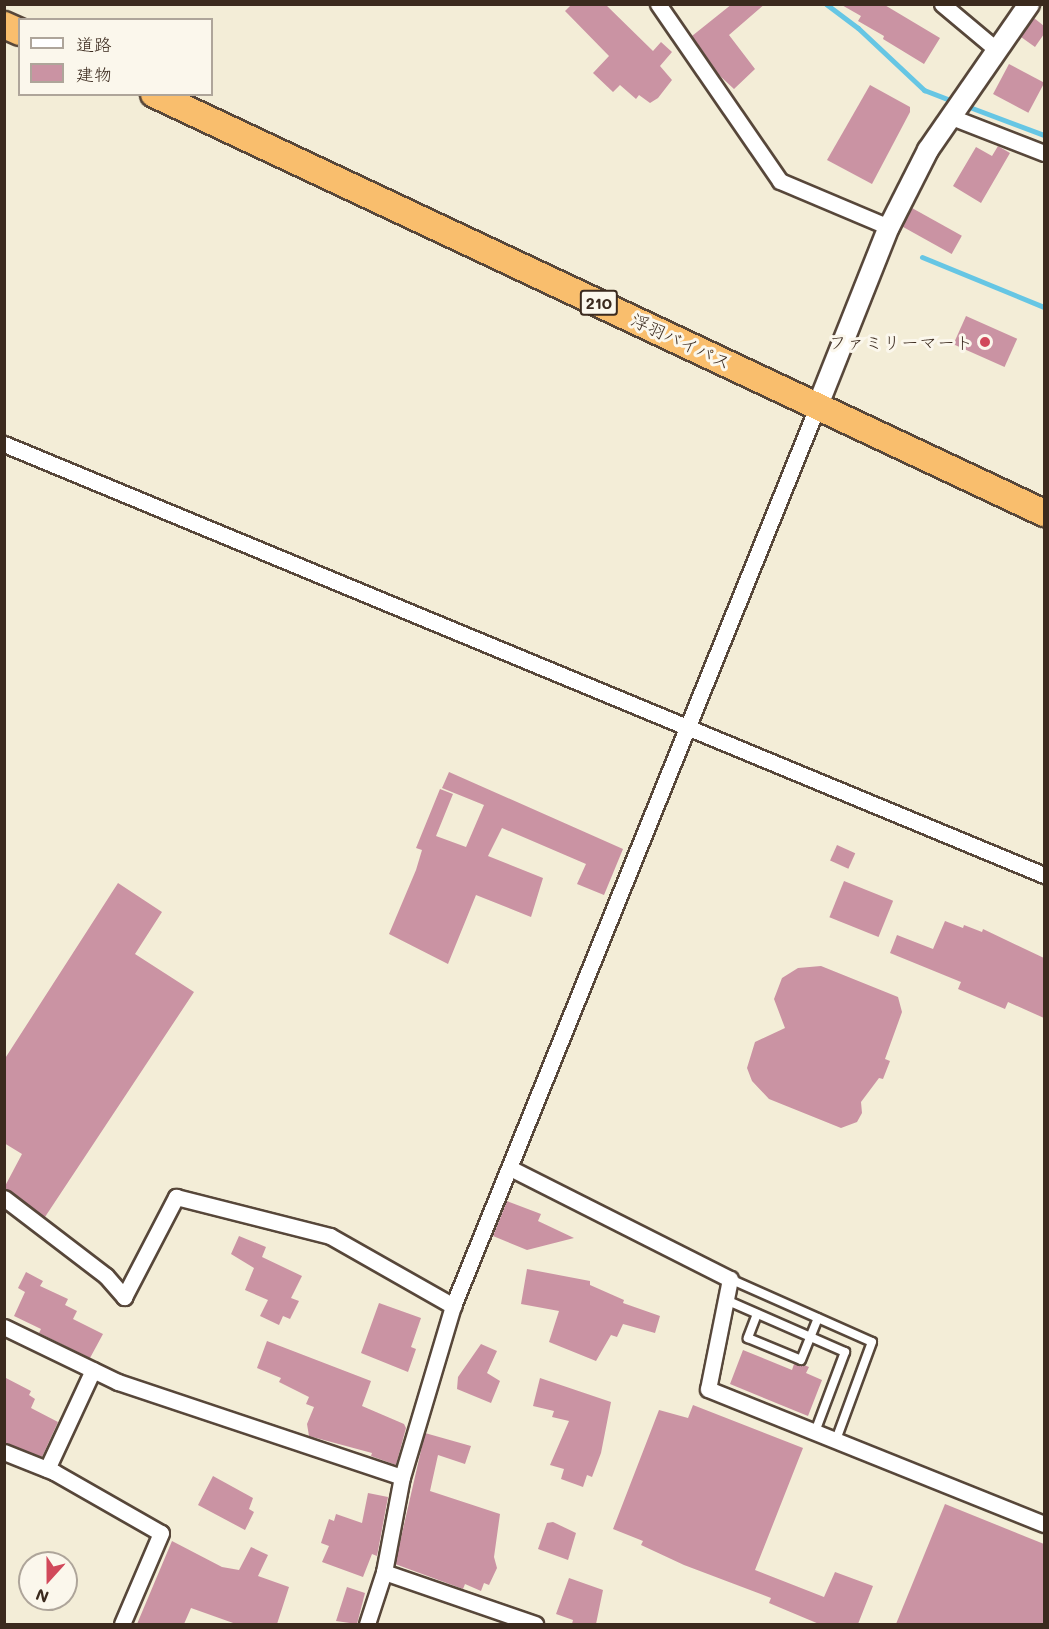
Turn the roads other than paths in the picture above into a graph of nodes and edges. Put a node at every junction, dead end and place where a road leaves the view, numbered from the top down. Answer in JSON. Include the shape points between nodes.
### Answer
{"nodes":[{"id":1,"x":658,"y":4,"type":"edge"},
{"id":2,"x":942,"y":4,"type":"edge"},
{"id":3,"x":1029,"y":4,"type":"edge"},
{"id":4,"x":4,"y":24,"type":"edge"},
{"id":5,"x":18,"y":31,"type":"edge"},
{"id":6,"x":997,"y":50,"type":"junction"},
{"id":7,"x":158,"y":96,"type":"edge"},
{"id":8,"x":950,"y":116,"type":"junction"},
{"id":9,"x":1044,"y":153,"type":"edge"},
{"id":10,"x":889,"y":226,"type":"junction"},
{"id":11,"x":818,"y":405,"type":"junction"},
{"id":12,"x":4,"y":444,"type":"edge"},
{"id":13,"x":1044,"y":513,"type":"edge"},
{"id":14,"x":690,"y":729,"type":"junction"},
{"id":15,"x":1044,"y":874,"type":"edge"},
{"id":16,"x":510,"y":1168,"type":"junction"},
{"id":17,"x":4,"y":1198,"type":"edge"},
{"id":18,"x":730,"y":1279,"type":"junction"},
{"id":19,"x":726,"y":1300,"type":"junction"},
{"id":20,"x":453,"y":1306,"type":"junction"},
{"id":21,"x":757,"y":1314,"type":"junction"},
{"id":22,"x":818,"y":1318,"type":"junction"},
{"id":23,"x":4,"y":1327,"type":"edge"},
{"id":24,"x":810,"y":1337,"type":"junction"},
{"id":25,"x":93,"y":1370,"type":"junction"},
{"id":26,"x":815,"y":1432,"type":"junction"},
{"id":27,"x":836,"y":1440,"type":"junction"},
{"id":28,"x":4,"y":1452,"type":"edge"},
{"id":29,"x":47,"y":1468,"type":"junction"},
{"id":30,"x":402,"y":1477,"type":"junction"},
{"id":31,"x":1044,"y":1524,"type":"edge"},
{"id":32,"x":384,"y":1572,"type":"junction"},
{"id":33,"x":122,"y":1624,"type":"edge"},
{"id":34,"x":367,"y":1624,"type":"edge"},
{"id":35,"x":535,"y":1624,"type":"edge"}],
"edges":[{"from":1,"to":10,"type":"street","via":[[780,180]]},
{"from":2,"to":6,"type":"street"},
{"from":3,"to":6,"type":"street"},
{"from":4,"to":5,"type":"highway"},
{"from":6,"to":8,"type":"street"},
{"from":7,"to":11,"type":"highway","name":"浮羽バイパス","number":"210"},
{"from":8,"to":9,"type":"street"},
{"from":8,"to":10,"type":"street"},
{"from":10,"to":11,"type":"street"},
{"from":11,"to":13,"type":"highway","name":"浮羽バイパス","number":"210"},
{"from":11,"to":14,"type":"street"},
{"from":12,"to":14,"type":"street"},
{"from":14,"to":15,"type":"street"},
{"from":14,"to":16,"type":"street"},
{"from":16,"to":18,"type":"street"},
{"from":16,"to":20,"type":"street"},
{"from":17,"to":20,"type":"street","via":[[106,1276],[124,1297],[176,1197],[330,1236]]},
{"from":18,"to":19,"type":"street"},
{"from":18,"to":22,"type":"lane"},
{"from":19,"to":21,"type":"lane"},
{"from":19,"to":26,"type":"street","via":[[708,1389]]},
{"from":20,"to":30,"type":"street"},
{"from":21,"to":24,"type":"lane"},
{"from":21,"to":24,"type":"lane","via":[[747,1338],[801,1360]]},
{"from":22,"to":24,"type":"lane"},
{"from":22,"to":27,"type":"lane","via":[[872,1342]]},
{"from":23,"to":25,"type":"street"},
{"from":24,"to":26,"type":"lane","via":[[844,1352]]},
{"from":25,"to":29,"type":"street"},
{"from":25,"to":30,"type":"street"},
{"from":26,"to":27,"type":"street"},
{"from":27,"to":31,"type":"street"},
{"from":28,"to":29,"type":"street"},
{"from":29,"to":33,"type":"street","via":[[161,1533]]},
{"from":30,"to":32,"type":"street"},
{"from":32,"to":34,"type":"street"},
{"from":32,"to":35,"type":"street"}]}
